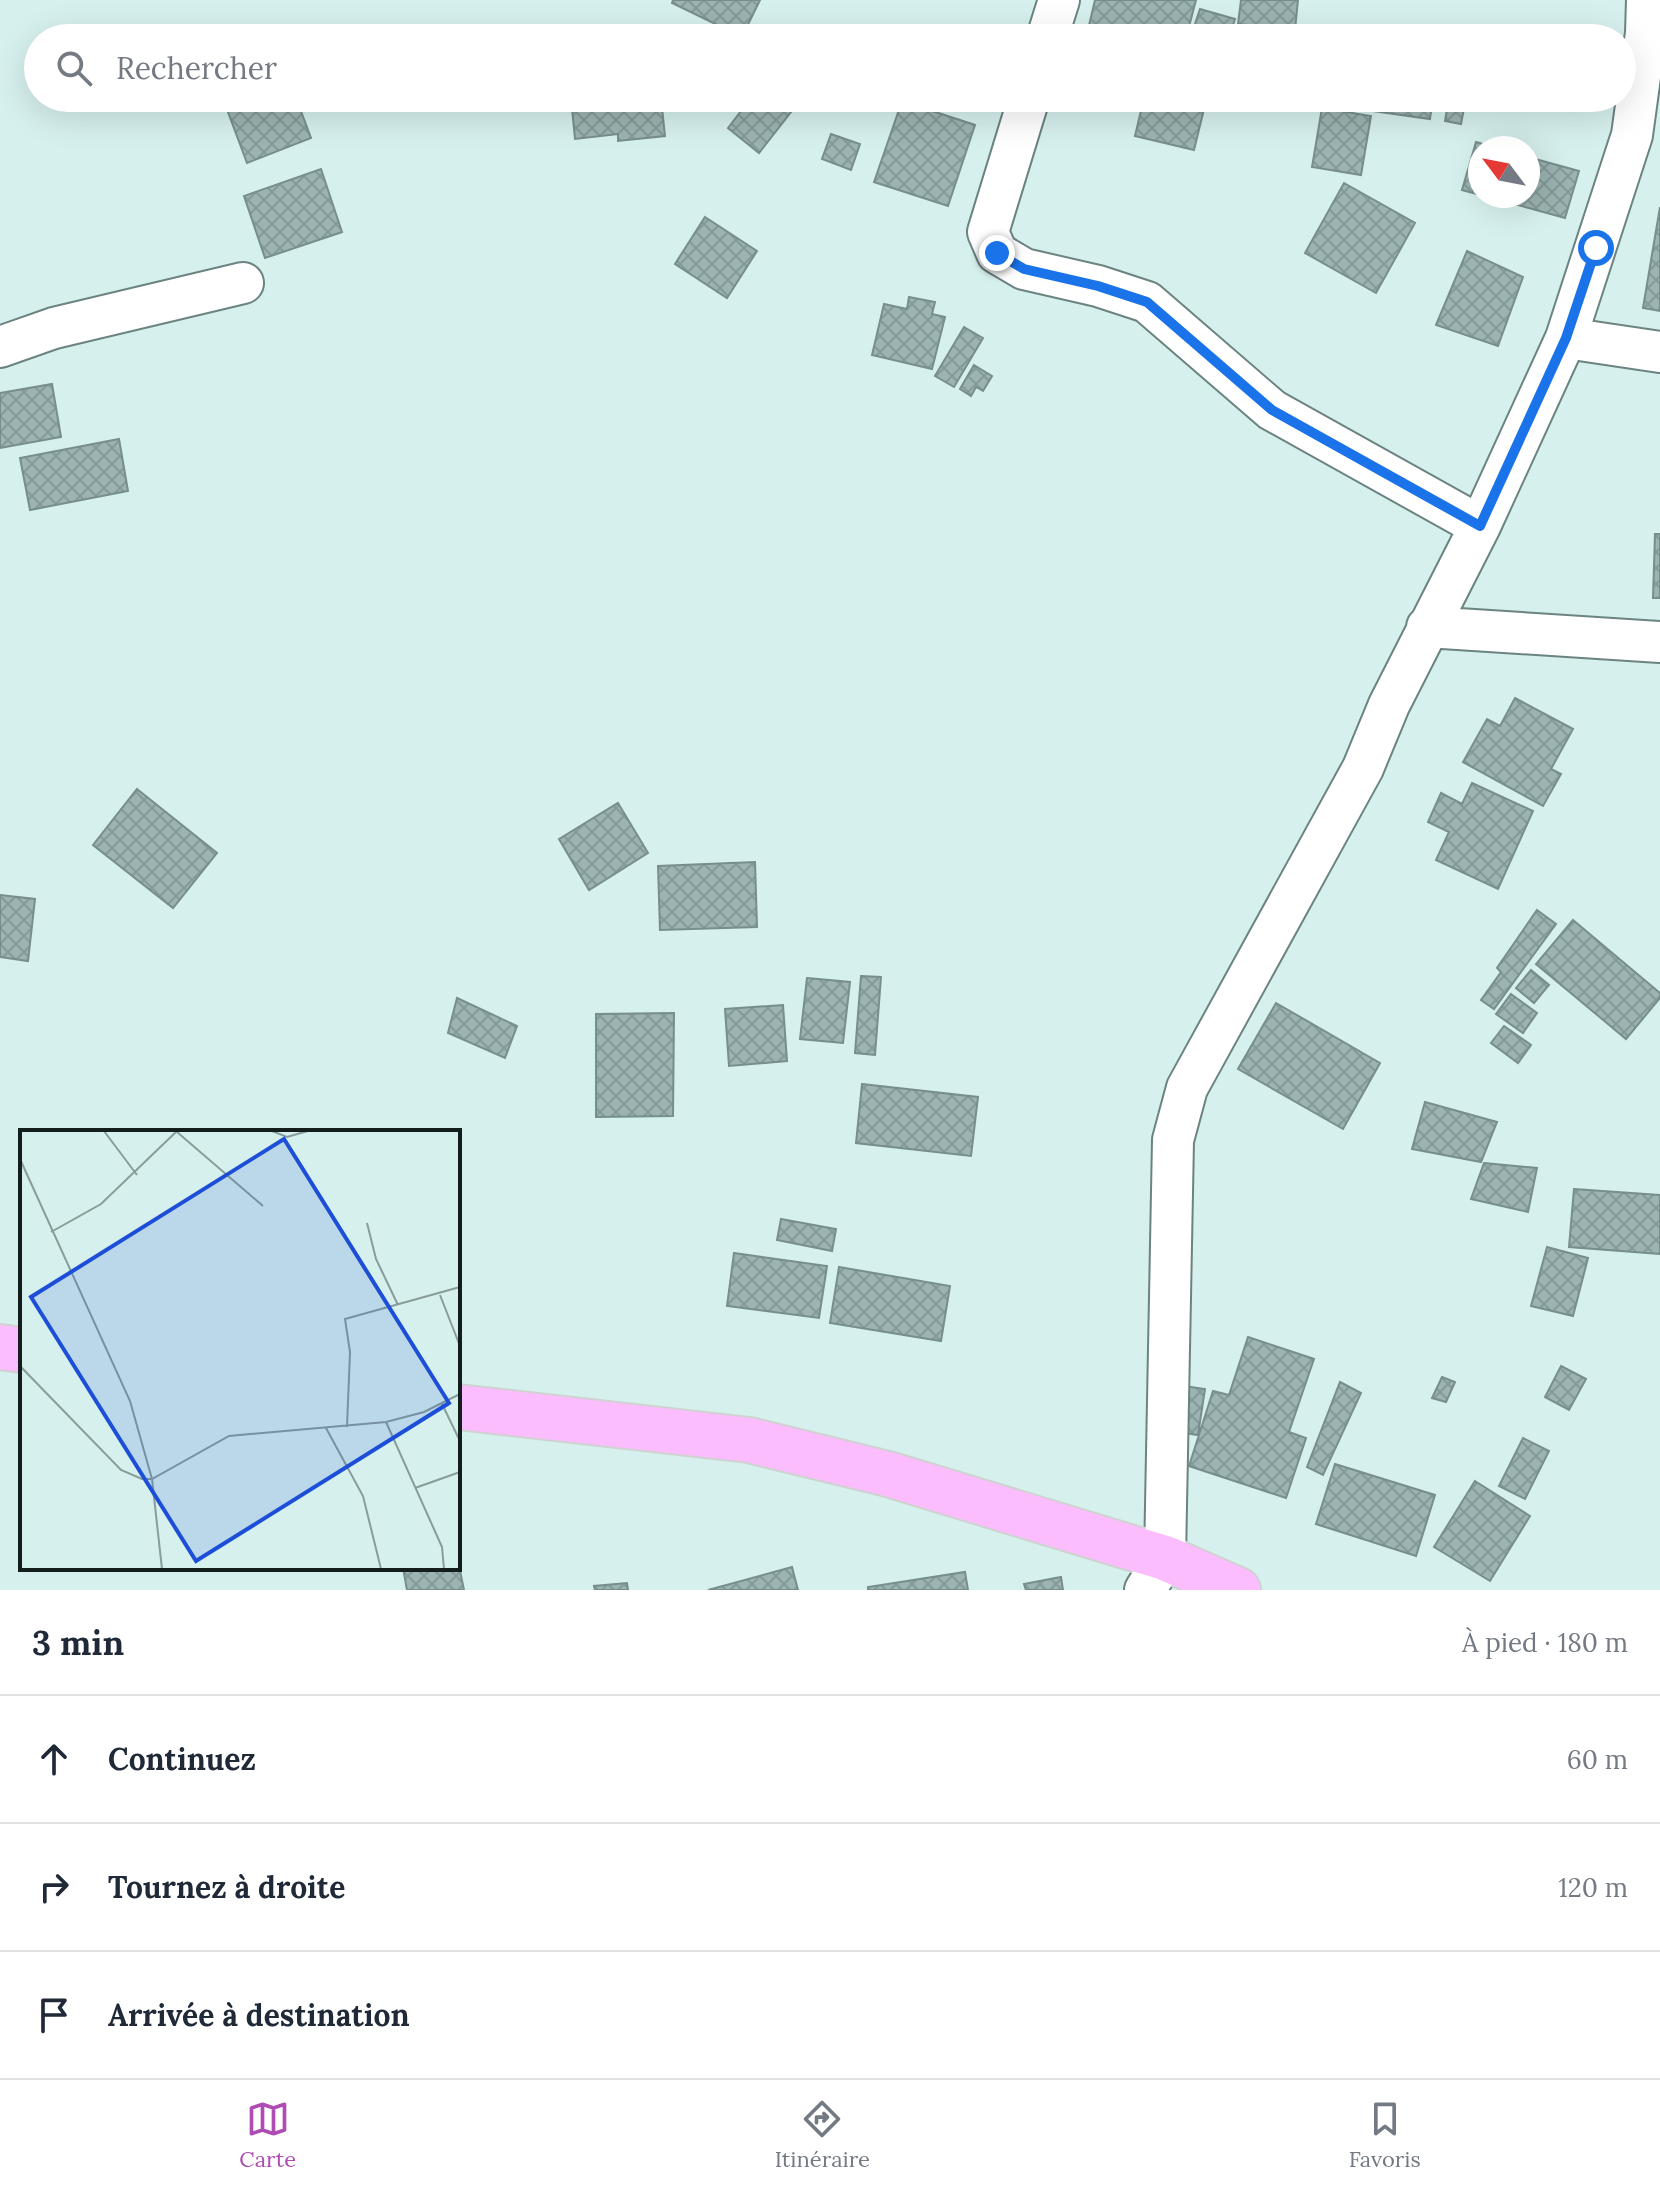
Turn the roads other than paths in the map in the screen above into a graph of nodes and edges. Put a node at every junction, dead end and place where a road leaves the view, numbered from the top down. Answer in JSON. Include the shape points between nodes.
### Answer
{"nodes":[{"id":1,"x":1059,"y":0,"type":"edge"},
{"id":2,"x":1651,"y":22,"type":"edge"},
{"id":3,"x":1051,"y":24,"type":"edge"},
{"id":4,"x":1636,"y":111,"type":"edge"},
{"id":5,"x":1025,"y":112,"type":"edge"},
{"id":6,"x":1636,"y":112,"type":"edge"},
{"id":7,"x":243,"y":283,"type":"dead end"},
{"id":8,"x":1566,"y":338,"type":"junction"},
{"id":9,"x":0,"y":347,"type":"edge"},
{"id":10,"x":1660,"y":352,"type":"edge"},
{"id":11,"x":1480,"y":526,"type":"junction"},
{"id":12,"x":1427,"y":627,"type":"junction"},
{"id":13,"x":1660,"y":642,"type":"edge"},
{"id":14,"x":0,"y":1347,"type":"edge"},
{"id":15,"x":20,"y":1350,"type":"edge"},
{"id":16,"x":460,"y":1407,"type":"edge"},
{"id":17,"x":1155,"y":1574,"type":"edge"},
{"id":18,"x":1238,"y":1590,"type":"edge"}],
"edges":[{"from":1,"to":3,"type":"street"},
{"from":2,"to":4,"type":"street"},
{"from":5,"to":11,"type":"street","via":[[988,232],[997,253],[1024,269],[1147,302],[1272,410]]},
{"from":6,"to":8,"type":"street"},
{"from":7,"to":9,"type":"street","via":[[54,328]]},
{"from":8,"to":10,"type":"street"},
{"from":8,"to":11,"type":"street"},
{"from":11,"to":12,"type":"street"},
{"from":12,"to":13,"type":"street"},
{"from":12,"to":17,"type":"street","via":[[1363,768],[1187,1088],[1173,1140]]},
{"from":14,"to":15,"type":"highway"},
{"from":16,"to":17,"type":"highway","via":[[749,1440],[888,1474]]},
{"from":17,"to":18,"type":"highway"}]}
